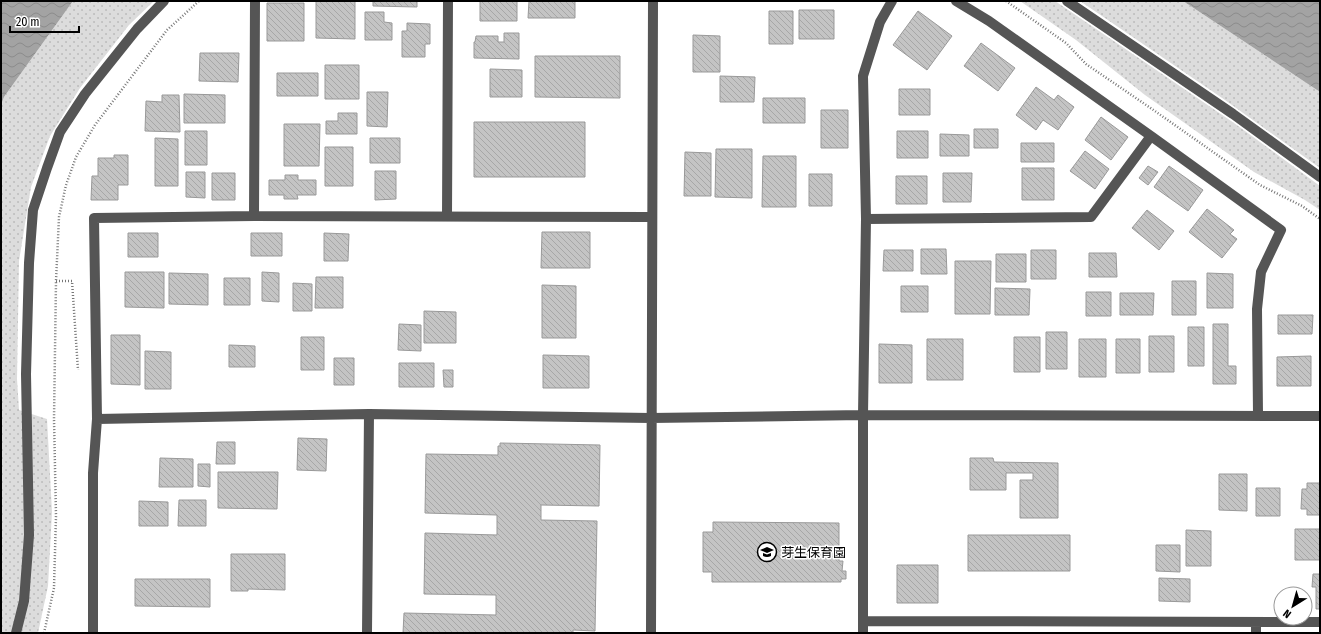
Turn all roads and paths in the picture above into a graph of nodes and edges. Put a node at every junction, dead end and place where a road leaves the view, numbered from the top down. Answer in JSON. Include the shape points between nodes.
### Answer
{"nodes":[{"id":1,"x":164,"y":1,"type":"edge"},
{"id":2,"x":199,"y":1,"type":"edge"},
{"id":3,"x":255,"y":1,"type":"edge"},
{"id":4,"x":448,"y":1,"type":"edge"},
{"id":5,"x":653,"y":1,"type":"edge"},
{"id":6,"x":892,"y":1,"type":"edge"},
{"id":7,"x":956,"y":1,"type":"edge"},
{"id":8,"x":1006,"y":1,"type":"edge"},
{"id":9,"x":1067,"y":1,"type":"edge"},
{"id":10,"x":1151,"y":136,"type":"junction"},
{"id":11,"x":1320,"y":177,"type":"edge"},
{"id":12,"x":254,"y":216,"type":"junction"},
{"id":13,"x":447,"y":216,"type":"junction"},
{"id":14,"x":651,"y":217,"type":"junction"},
{"id":15,"x":866,"y":219,"type":"junction"},
{"id":16,"x":1320,"y":219,"type":"edge"},
{"id":17,"x":369,"y":414,"type":"junction"},
{"id":18,"x":863,"y":415,"type":"junction"},
{"id":19,"x":1258,"y":415,"type":"junction"},
{"id":20,"x":1320,"y":416,"type":"edge"},
{"id":21,"x":651,"y":418,"type":"junction"},
{"id":22,"x":97,"y":420,"type":"junction"},
{"id":23,"x":863,"y":621,"type":"junction"},
{"id":24,"x":1256,"y":622,"type":"junction"},
{"id":25,"x":1320,"y":622,"type":"edge"},
{"id":26,"x":16,"y":633,"type":"edge"},
{"id":27,"x":44,"y":633,"type":"edge"},
{"id":28,"x":94,"y":633,"type":"edge"},
{"id":29,"x":367,"y":633,"type":"edge"},
{"id":30,"x":651,"y":633,"type":"edge"},
{"id":31,"x":863,"y":633,"type":"edge"},
{"id":32,"x":1256,"y":633,"type":"edge"}],
"edges":[{"from":1,"to":26,"type":"street","via":[[137,29],[89,88],[60,132],[33,210],[26,374],[29,535],[24,601]]},
{"from":2,"to":27,"type":"path","via":[[167,30],[95,125],[76,157],[66,185],[59,217],[56,281],[54,588]]},
{"from":3,"to":12,"type":"street"},
{"from":4,"to":13,"type":"street"},
{"from":5,"to":14,"type":"street"},
{"from":6,"to":15,"type":"street","via":[[880,22],[863,76]]},
{"from":7,"to":10,"type":"street","via":[[989,21]]},
{"from":8,"to":16,"type":"path","via":[[1066,43],[1086,64],[1260,184],[1302,206]]},
{"from":9,"to":11,"type":"street","via":[[1234,114]]},
{"from":10,"to":15,"type":"street","via":[[1091,218]]},
{"from":10,"to":19,"type":"street","via":[[1281,230],[1261,272],[1257,309]]},
{"from":12,"to":13,"type":"street"},
{"from":12,"to":22,"type":"street","via":[[94,218]]},
{"from":13,"to":14,"type":"street"},
{"from":14,"to":21,"type":"street"},
{"from":15,"to":18,"type":"street"},
{"from":17,"to":21,"type":"street"},
{"from":17,"to":22,"type":"street"},
{"from":17,"to":29,"type":"street"},
{"from":18,"to":19,"type":"street"},
{"from":18,"to":21,"type":"street"},
{"from":18,"to":23,"type":"street"},
{"from":19,"to":20,"type":"street"},
{"from":21,"to":30,"type":"street"},
{"from":22,"to":28,"type":"street","via":[[93,473]]},
{"from":23,"to":24,"type":"street"},
{"from":23,"to":31,"type":"street"},
{"from":24,"to":25,"type":"street"},
{"from":24,"to":32,"type":"street"}]}
